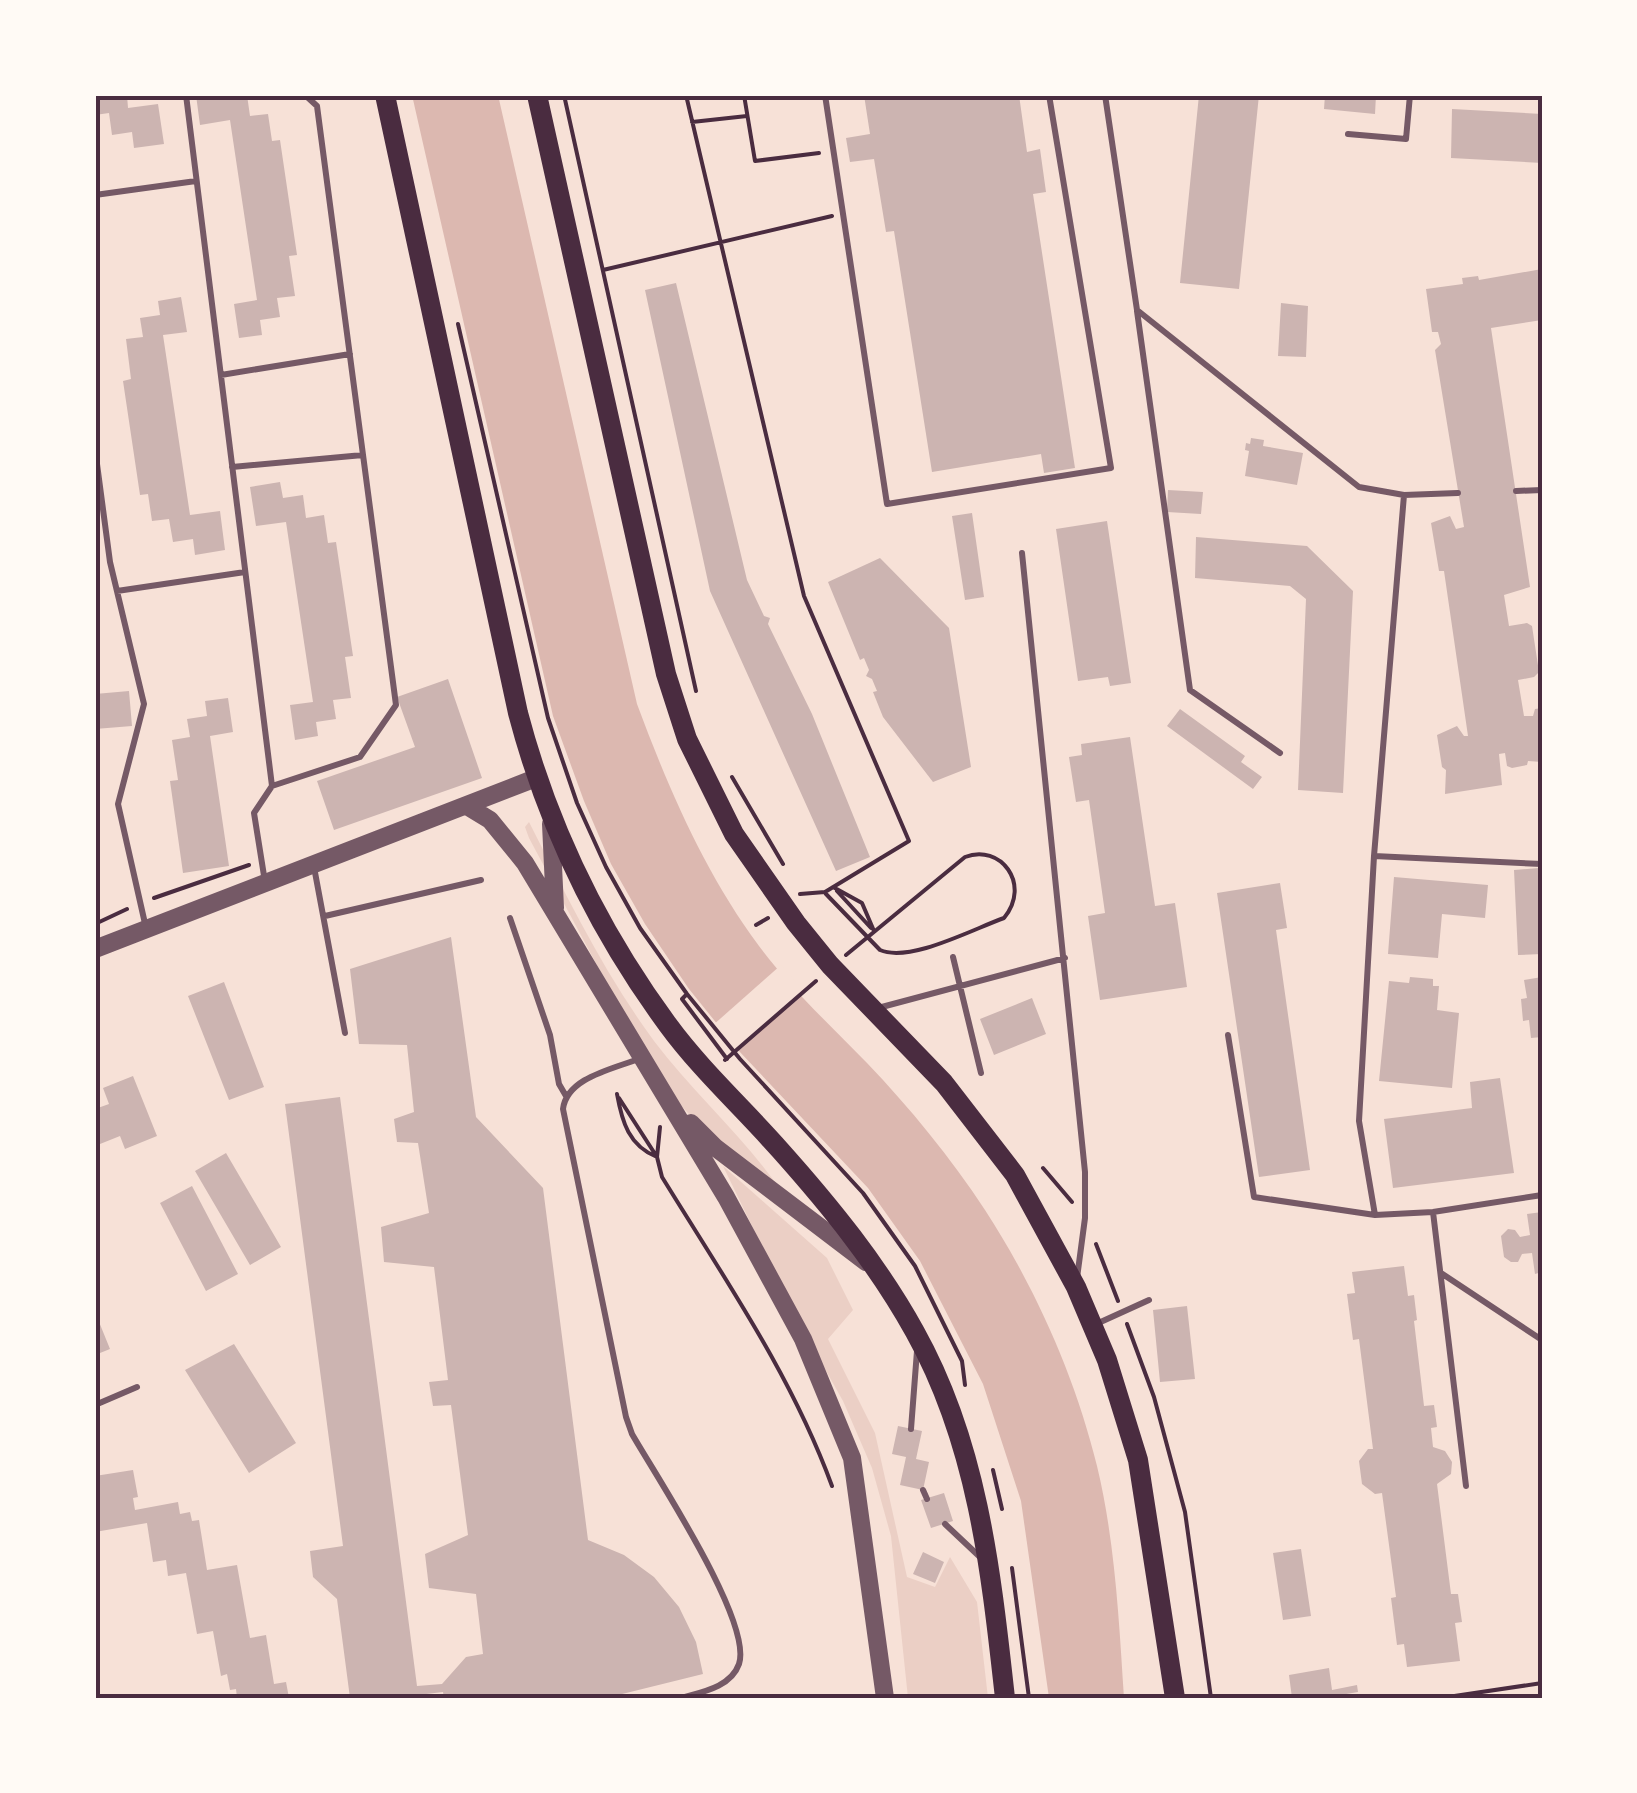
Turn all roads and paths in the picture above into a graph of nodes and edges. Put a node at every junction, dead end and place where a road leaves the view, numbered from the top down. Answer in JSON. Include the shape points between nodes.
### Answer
{"nodes":[{"id":1,"x":186,"y":95,"type":"edge"},
{"id":2,"x":305,"y":95,"type":"edge"},
{"id":3,"x":385,"y":95,"type":"edge"},
{"id":4,"x":537,"y":95,"type":"edge"},
{"id":5,"x":564,"y":95,"type":"edge"},
{"id":6,"x":686,"y":95,"type":"edge"},
{"id":7,"x":744,"y":95,"type":"edge"},
{"id":8,"x":825,"y":95,"type":"edge"},
{"id":9,"x":1049,"y":95,"type":"edge"},
{"id":10,"x":1104,"y":95,"type":"edge"},
{"id":11,"x":1410,"y":95,"type":"edge"},
{"id":12,"x":747,"y":116,"type":"junction"},
{"id":13,"x":692,"y":122,"type":"junction"},
{"id":14,"x":1348,"y":134,"type":"dead end"},
{"id":15,"x":834,"y":151,"type":"junction"},
{"id":16,"x":196,"y":181,"type":"junction"},
{"id":17,"x":95,"y":195,"type":"edge"},
{"id":18,"x":843,"y":214,"type":"junction"},
{"id":19,"x":720,"y":240,"type":"junction"},
{"id":20,"x":603,"y":270,"type":"junction"},
{"id":21,"x":1137,"y":310,"type":"junction"},
{"id":22,"x":458,"y":325,"type":"dead end"},
{"id":23,"x":350,"y":354,"type":"junction"},
{"id":24,"x":221,"y":375,"type":"junction"},
{"id":25,"x":95,"y":449,"type":"edge"},
{"id":26,"x":363,"y":456,"type":"junction"},
{"id":27,"x":232,"y":467,"type":"junction"},
{"id":28,"x":1542,"y":490,"type":"edge"},
{"id":29,"x":1516,"y":491,"type":"dead end"},
{"id":30,"x":1458,"y":494,"type":"dead end"},
{"id":31,"x":1404,"y":495,"type":"junction"},
{"id":32,"x":1022,"y":553,"type":"dead end"},
{"id":33,"x":245,"y":572,"type":"junction"},
{"id":34,"x":117,"y":592,"type":"junction"},
{"id":35,"x":696,"y":692,"type":"dead end"},
{"id":36,"x":1280,"y":752,"type":"dead end"},
{"id":37,"x":724,"y":764,"type":"dead end"},
{"id":38,"x":536,"y":778,"type":"junction"},
{"id":39,"x":272,"y":786,"type":"junction"},
{"id":40,"x":467,"y":806,"type":"junction"},
{"id":41,"x":551,"y":818,"type":"junction"},
{"id":42,"x":1374,"y":856,"type":"junction"},
{"id":43,"x":1542,"y":864,"type":"edge"},
{"id":44,"x":314,"y":865,"type":"junction"},
{"id":45,"x":791,"y":878,"type":"dead end"},
{"id":46,"x":481,"y":880,"type":"dead end"},
{"id":47,"x":265,"y":883,"type":"junction"},
{"id":48,"x":833,"y":887,"type":"junction"},
{"id":49,"x":825,"y":892,"type":"junction"},
{"id":50,"x":801,"y":895,"type":"dead end"},
{"id":51,"x":556,"y":914,"type":"junction"},
{"id":52,"x":325,"y":916,"type":"junction"},
{"id":53,"x":769,"y":917,"type":"dead end"},
{"id":54,"x":510,"y":918,"type":"dead end"},
{"id":55,"x":756,"y":925,"type":"dead end"},
{"id":56,"x":146,"y":929,"type":"junction"},
{"id":57,"x":874,"y":932,"type":"junction"},
{"id":58,"x":95,"y":948,"type":"edge"},
{"id":59,"x":954,"y":958,"type":"dead end"},
{"id":60,"x":1065,"y":958,"type":"junction"},
{"id":61,"x":840,"y":961,"type":"dead end"},
{"id":62,"x":816,"y":980,"type":"dead end"},
{"id":63,"x":960,"y":984,"type":"junction"},
{"id":64,"x":687,"y":994,"type":"junction"},
{"id":65,"x":874,"y":1010,"type":"junction"},
{"id":66,"x":346,"y":1033,"type":"dead end"},
{"id":67,"x":1228,"y":1035,"type":"dead end"},
{"id":68,"x":642,"y":1058,"type":"junction"},
{"id":69,"x":726,"y":1059,"type":"junction"},
{"id":70,"x":713,"y":1070,"type":"dead end"},
{"id":71,"x":981,"y":1072,"type":"dead end"},
{"id":72,"x":661,"y":1089,"type":"junction"},
{"id":73,"x":566,"y":1096,"type":"junction"},
{"id":74,"x":665,"y":1115,"type":"dead end"},
{"id":75,"x":657,"y":1157,"type":"junction"},
{"id":76,"x":1542,"y":1194,"type":"edge"},
{"id":77,"x":1433,"y":1212,"type":"junction"},
{"id":78,"x":1375,"y":1215,"type":"junction"},
{"id":79,"x":877,"y":1270,"type":"junction"},
{"id":80,"x":1440,"y":1272,"type":"junction"},
{"id":81,"x":1076,"y":1287,"type":"junction"},
{"id":82,"x":1149,"y":1300,"type":"dead end"},
{"id":83,"x":1093,"y":1326,"type":"junction"},
{"id":84,"x":917,"y":1335,"type":"junction"},
{"id":85,"x":1542,"y":1340,"type":"edge"},
{"id":86,"x":965,"y":1385,"type":"dead end"},
{"id":87,"x":137,"y":1387,"type":"dead end"},
{"id":88,"x":95,"y":1405,"type":"edge"},
{"id":89,"x":910,"y":1429,"type":"dead end"},
{"id":90,"x":992,"y":1467,"type":"dead end"},
{"id":91,"x":832,"y":1486,"type":"dead end"},
{"id":92,"x":1466,"y":1486,"type":"dead end"},
{"id":93,"x":923,"y":1490,"type":"dead end"},
{"id":94,"x":927,"y":1499,"type":"dead end"},
{"id":95,"x":1004,"y":1521,"type":"dead end"},
{"id":96,"x":945,"y":1524,"type":"dead end"},
{"id":97,"x":1010,"y":1558,"type":"dead end"},
{"id":98,"x":990,"y":1570,"type":"junction"},
{"id":99,"x":1542,"y":1682,"type":"edge"},
{"id":100,"x":681,"y":1698,"type":"edge"},
{"id":101,"x":886,"y":1698,"type":"edge"},
{"id":102,"x":1004,"y":1698,"type":"edge"},
{"id":103,"x":1029,"y":1698,"type":"edge"},
{"id":104,"x":1175,"y":1698,"type":"edge"},
{"id":105,"x":1441,"y":1698,"type":"edge"}],
"edges":[{"from":1,"to":16,"type":"lane"},
{"from":2,"to":23,"type":"lane","via":[[317,106]]},
{"from":3,"to":38,"type":"main road"},
{"from":4,"to":65,"type":"main road","via":[[666,674],[686,738],[734,834],[796,923]]},
{"from":5,"to":20,"type":"path"},
{"from":6,"to":13,"type":"path"},
{"from":7,"to":12,"type":"path"},
{"from":8,"to":15,"type":"lane"},
{"from":9,"to":18,"type":"lane","via":[[1112,468],[887,504]]},
{"from":10,"to":21,"type":"lane"},
{"from":11,"to":14,"type":"lane","via":[[1406,140]]},
{"from":12,"to":13,"type":"path"},
{"from":12,"to":15,"type":"path","via":[[755,161]]},
{"from":13,"to":19,"type":"path"},
{"from":15,"to":18,"type":"lane"},
{"from":16,"to":17,"type":"lane"},
{"from":16,"to":24,"type":"lane"},
{"from":18,"to":19,"type":"path"},
{"from":19,"to":20,"type":"path"},
{"from":19,"to":48,"type":"path","via":[[804,596],[909,841]]},
{"from":20,"to":35,"type":"path"},
{"from":21,"to":31,"type":"lane","via":[[1359,486]]},
{"from":21,"to":36,"type":"lane","via":[[1190,690]]},
{"from":22,"to":64,"type":"path","via":[[548,718],[606,867]]},
{"from":23,"to":24,"type":"lane"},
{"from":23,"to":26,"type":"lane"},
{"from":24,"to":27,"type":"lane"},
{"from":25,"to":34,"type":"lane"},
{"from":26,"to":27,"type":"lane"},
{"from":26,"to":39,"type":"lane","via":[[396,706],[360,757]]},
{"from":27,"to":33,"type":"lane"},
{"from":28,"to":29,"type":"lane"},
{"from":30,"to":31,"type":"lane"},
{"from":31,"to":42,"type":"lane"},
{"from":32,"to":60,"type":"lane"},
{"from":33,"to":34,"type":"lane"},
{"from":33,"to":39,"type":"lane"},
{"from":34,"to":56,"type":"lane","via":[[144,704],[118,804]]},
{"from":37,"to":45,"type":"path"},
{"from":38,"to":40,"type":"street"},
{"from":38,"to":41,"type":"main road"},
{"from":39,"to":47,"type":"lane","via":[[254,813]]},
{"from":40,"to":44,"type":"street"},
{"from":40,"to":51,"type":"street","via":[[490,820]]},
{"from":41,"to":51,"type":"street"},
{"from":41,"to":79,"type":"main road","via":[[590,903],[669,1027]]},
{"from":42,"to":43,"type":"lane"},
{"from":42,"to":78,"type":"lane","via":[[1359,1120]]},
{"from":44,"to":47,"type":"street"},
{"from":44,"to":52,"type":"lane"},
{"from":46,"to":52,"type":"lane"},
{"from":47,"to":56,"type":"street"},
{"from":48,"to":49,"type":"path"},
{"from":48,"to":57,"type":"path"},
{"from":48,"to":57,"type":"path","via":[[862,903]]},
{"from":49,"to":50,"type":"path"},
{"from":49,"to":57,"type":"path","via":[[880,950],[907,954],[1004,918],[1017,896],[1014,880],[996,859],[965,857]]},
{"from":51,"to":68,"type":"street"},
{"from":52,"to":66,"type":"lane"},
{"from":53,"to":55,"type":"path"},
{"from":54,"to":73,"type":"lane"},
{"from":56,"to":58,"type":"street"},
{"from":57,"to":61,"type":"path"},
{"from":59,"to":63,"type":"lane"},
{"from":60,"to":63,"type":"lane"},
{"from":60,"to":81,"type":"lane","via":[[1085,1172]]},
{"from":62,"to":69,"type":"path"},
{"from":63,"to":65,"type":"lane"},
{"from":63,"to":71,"type":"lane"},
{"from":64,"to":69,"type":"path","via":[[682,999]]},
{"from":64,"to":86,"type":"path","via":[[863,1193],[915,1266],[962,1361]]},
{"from":65,"to":81,"type":"main road","via":[[944,1083],[1014,1174]]},
{"from":67,"to":78,"type":"lane","via":[[1254,1197]]},
{"from":68,"to":72,"type":"street"},
{"from":68,"to":73,"type":"lane","via":[[574,1085]]},
{"from":69,"to":70,"type":"path"},
{"from":72,"to":79,"type":"street","via":[[716,1148]]},
{"from":72,"to":101,"type":"street","via":[[802,1339],[852,1458]]},
{"from":73,"to":100,"type":"lane","via":[[562,1109],[626,1417],[730,1606],[741,1641],[731,1676]]},
{"from":74,"to":75,"type":"path"},
{"from":75,"to":75,"type":"path","via":[[637,1126],[617,1094],[622,1120],[640,1150]]},
{"from":75,"to":91,"type":"path","via":[[662,1177],[782,1371]]},
{"from":76,"to":77,"type":"lane"},
{"from":77,"to":78,"type":"lane"},
{"from":77,"to":80,"type":"lane"},
{"from":79,"to":84,"type":"main road"},
{"from":80,"to":85,"type":"lane"},
{"from":80,"to":92,"type":"lane"},
{"from":81,"to":83,"type":"main road"},
{"from":82,"to":83,"type":"lane"},
{"from":83,"to":104,"type":"main road","via":[[1138,1460]]},
{"from":84,"to":89,"type":"lane"},
{"from":84,"to":98,"type":"main road","via":[[961,1442]]},
{"from":87,"to":88,"type":"lane"},
{"from":90,"to":95,"type":"path"},
{"from":93,"to":94,"type":"lane"},
{"from":96,"to":98,"type":"lane"},
{"from":97,"to":103,"type":"path"},
{"from":98,"to":102,"type":"main road"},
{"from":99,"to":105,"type":"path"}]}
